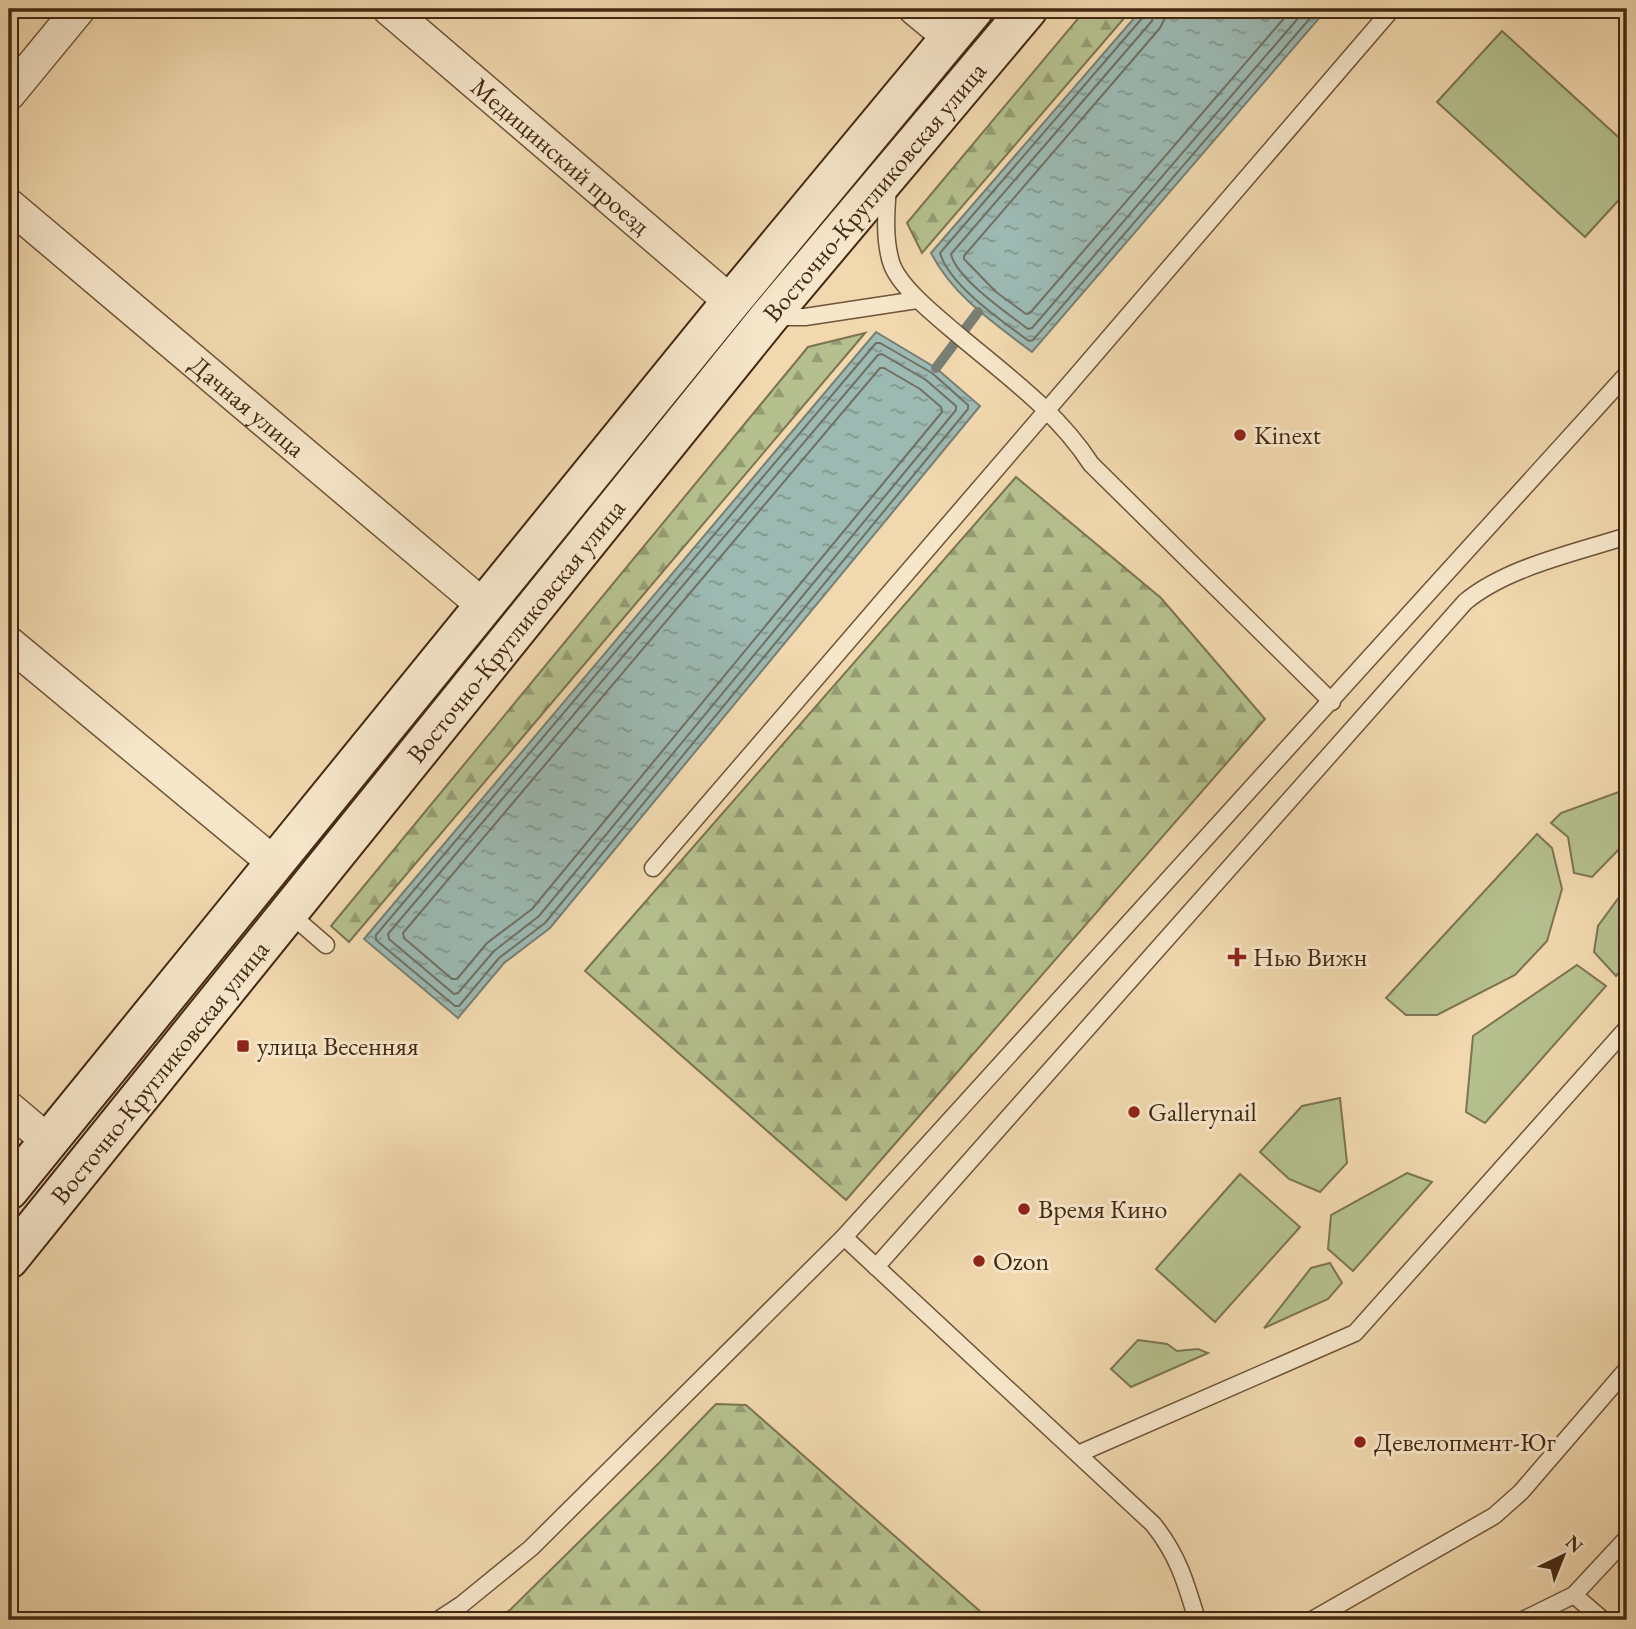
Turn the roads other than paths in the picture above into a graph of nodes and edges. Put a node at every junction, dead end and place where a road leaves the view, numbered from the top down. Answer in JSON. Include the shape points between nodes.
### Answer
{"nodes":[{"id":1,"x":79,"y":9,"type":"edge"},
{"id":2,"x":389,"y":9,"type":"edge"},
{"id":3,"x":915,"y":9,"type":"edge"},
{"id":4,"x":974,"y":9,"type":"edge"},
{"id":5,"x":1028,"y":9,"type":"edge"},
{"id":6,"x":1392,"y":9,"type":"edge"},
{"id":7,"x":950,"y":38,"type":"junction"},
{"id":8,"x":9,"y":94,"type":"edge"},
{"id":9,"x":888,"y":178,"type":"junction"},
{"id":10,"x":9,"y":205,"type":"edge"},
{"id":11,"x":917,"y":300,"type":"junction"},
{"id":12,"x":731,"y":302,"type":"junction"},
{"id":13,"x":769,"y":317,"type":"junction"},
{"id":14,"x":1627,"y":374,"type":"edge"},
{"id":15,"x":1046,"y":410,"type":"junction"},
{"id":16,"x":1627,"y":536,"type":"edge"},
{"id":17,"x":485,"y":607,"type":"junction"},
{"id":18,"x":9,"y":643,"type":"edge"},
{"id":19,"x":1332,"y":702,"type":"junction"},
{"id":20,"x":274,"y":863,"type":"junction"},
{"id":21,"x":653,"y":868,"type":"dead end"},
{"id":22,"x":289,"y":913,"type":"junction"},
{"id":23,"x":326,"y":945,"type":"dead end"},
{"id":24,"x":1627,"y":1028,"type":"edge"},
{"id":25,"x":9,"y":1108,"type":"edge"},
{"id":26,"x":48,"y":1142,"type":"junction"},
{"id":27,"x":9,"y":1189,"type":"edge"},
{"id":28,"x":844,"y":1237,"type":"junction"},
{"id":29,"x":9,"y":1259,"type":"edge"},
{"id":30,"x":876,"y":1267,"type":"junction"},
{"id":31,"x":1627,"y":1369,"type":"edge"},
{"id":32,"x":1078,"y":1454,"type":"junction"},
{"id":33,"x":1627,"y":1538,"type":"edge"},
{"id":34,"x":1574,"y":1595,"type":"junction"},
{"id":35,"x":438,"y":1620,"type":"edge"},
{"id":36,"x":1197,"y":1620,"type":"edge"},
{"id":37,"x":1312,"y":1620,"type":"edge"},
{"id":38,"x":1523,"y":1620,"type":"edge"},
{"id":39,"x":1602,"y":1620,"type":"edge"}],
"edges":[{"from":1,"to":8,"type":"street"},
{"from":2,"to":12,"type":"street","name":"Медицинский проезд"},
{"from":3,"to":7,"type":"street"},
{"from":4,"to":7,"type":"main road","name":"Восточно-Кругликовская улица"},
{"from":5,"to":9,"type":"main road","name":"Восточно-Кругликовская улица"},
{"from":6,"to":15,"type":"lane"},
{"from":7,"to":12,"type":"main road","name":"Восточно-Кругликовская улица"},
{"from":9,"to":11,"type":"lane","via":[[891,264]]},
{"from":9,"to":13,"type":"main road","name":"Восточно-Кругликовская улица"},
{"from":10,"to":17,"type":"street","name":"Дачная улица"},
{"from":11,"to":13,"type":"lane","via":[[806,317]]},
{"from":11,"to":15,"type":"lane"},
{"from":12,"to":17,"type":"main road","name":"Восточно-Кругликовская улица"},
{"from":13,"to":22,"type":"main road","name":"Восточно-Кругликовская улица"},
{"from":14,"to":19,"type":"lane"},
{"from":15,"to":19,"type":"lane","via":[[1091,464]]},
{"from":15,"to":21,"type":"lane"},
{"from":16,"to":30,"type":"lane","via":[[1504,577],[1465,602]]},
{"from":17,"to":20,"type":"main road","name":"Восточно-Кругликовская улица"},
{"from":18,"to":20,"type":"street"},
{"from":19,"to":28,"type":"lane"},
{"from":20,"to":26,"type":"main road","name":"Восточно-Кругликовская улица"},
{"from":22,"to":23,"type":"lane"},
{"from":22,"to":29,"type":"main road","name":"Восточно-Кругликовская улица"},
{"from":24,"to":32,"type":"lane","via":[[1355,1333]]},
{"from":25,"to":26,"type":"street"},
{"from":26,"to":27,"type":"main road","name":"Восточно-Кругликовская улица"},
{"from":28,"to":30,"type":"lane"},
{"from":28,"to":35,"type":"lane","via":[[531,1548]]},
{"from":30,"to":32,"type":"lane"},
{"from":31,"to":37,"type":"lane","via":[[1521,1492],[1494,1516]]},
{"from":32,"to":36,"type":"lane","via":[[1168,1543]]},
{"from":33,"to":34,"type":"lane"},
{"from":34,"to":38,"type":"lane"},
{"from":34,"to":39,"type":"lane"}]}
